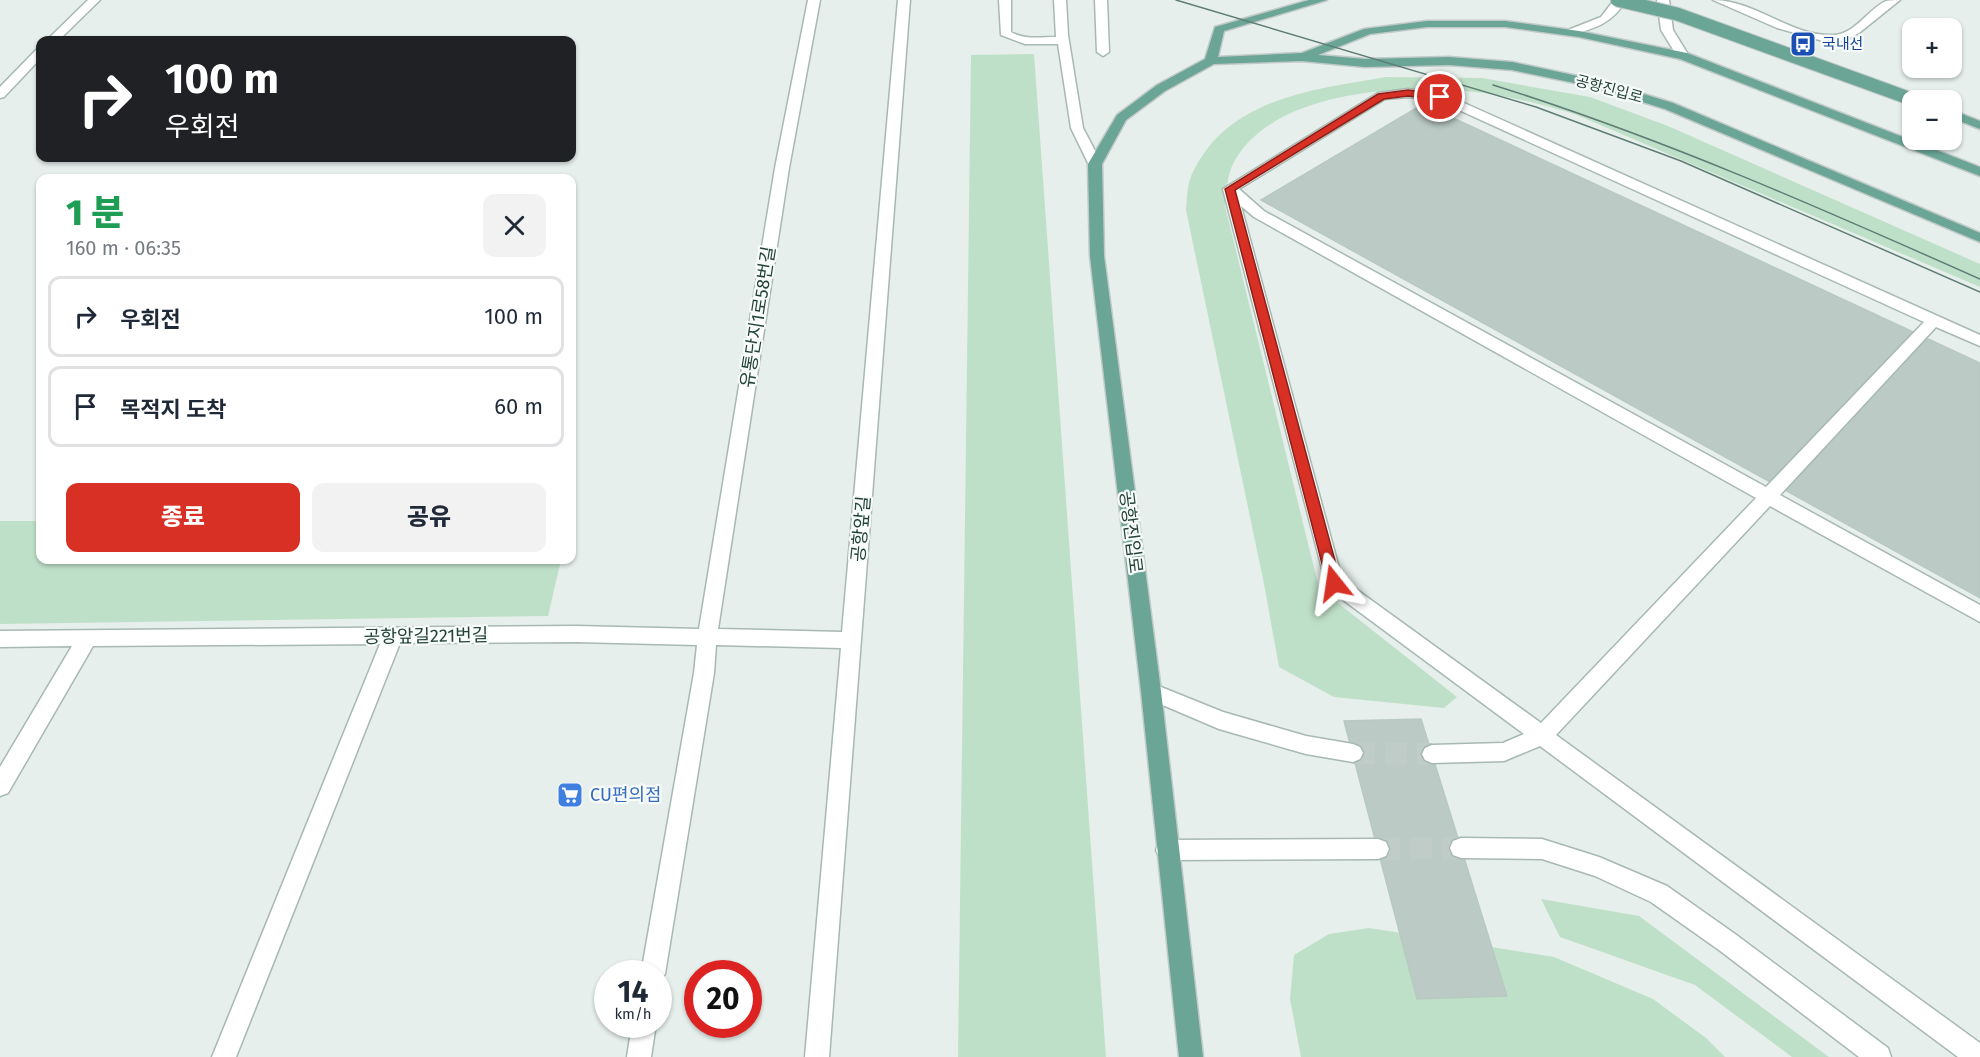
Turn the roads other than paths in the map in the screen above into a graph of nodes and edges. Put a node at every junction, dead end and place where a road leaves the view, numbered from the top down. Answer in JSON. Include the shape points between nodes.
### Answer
{"nodes":[{"id":1,"x":94,"y":0,"type":"edge"},
{"id":2,"x":814,"y":0,"type":"edge"},
{"id":3,"x":904,"y":0,"type":"edge"},
{"id":4,"x":1005,"y":0,"type":"edge"},
{"id":5,"x":1060,"y":0,"type":"edge"},
{"id":6,"x":1101,"y":0,"type":"edge"},
{"id":7,"x":1321,"y":0,"type":"edge"},
{"id":8,"x":1618,"y":0,"type":"edge"},
{"id":9,"x":1663,"y":0,"type":"edge"},
{"id":10,"x":1719,"y":0,"type":"edge"},
{"id":11,"x":1894,"y":0,"type":"edge"},
{"id":12,"x":1569,"y":32,"type":"junction"},
{"id":13,"x":57,"y":36,"type":"edge"},
{"id":14,"x":1063,"y":40,"type":"junction"},
{"id":15,"x":1104,"y":52,"type":"dead end"},
{"id":16,"x":1683,"y":56,"type":"junction"},
{"id":17,"x":36,"y":57,"type":"edge"},
{"id":18,"x":1302,"y":57,"type":"junction"},
{"id":19,"x":1211,"y":62,"type":"junction"},
{"id":20,"x":0,"y":94,"type":"edge"},
{"id":21,"x":1902,"y":96,"type":"edge"},
{"id":22,"x":1962,"y":118,"type":"edge"},
{"id":23,"x":1980,"y":125,"type":"edge"},
{"id":24,"x":1095,"y":164,"type":"junction"},
{"id":25,"x":1980,"y":172,"type":"edge"},
{"id":26,"x":1230,"y":189,"type":"junction"},
{"id":27,"x":1980,"y":238,"type":"edge"},
{"id":28,"x":1934,"y":320,"type":"junction"},
{"id":29,"x":1980,"y":341,"type":"edge"},
{"id":30,"x":1767,"y":496,"type":"junction"},
{"id":31,"x":1980,"y":614,"type":"edge"},
{"id":32,"x":393,"y":636,"type":"junction"},
{"id":33,"x":707,"y":636,"type":"junction"},
{"id":34,"x":0,"y":639,"type":"edge"},
{"id":35,"x":87,"y":639,"type":"junction"},
{"id":36,"x":852,"y":640,"type":"junction"},
{"id":37,"x":1151,"y":691,"type":"junction"},
{"id":38,"x":1542,"y":736,"type":"junction"},
{"id":39,"x":1353,"y":753,"type":"tunnel mouth"},
{"id":40,"x":1432,"y":754,"type":"tunnel mouth"},
{"id":41,"x":0,"y":786,"type":"edge"},
{"id":42,"x":1461,"y":848,"type":"tunnel mouth"},
{"id":43,"x":1378,"y":849,"type":"tunnel mouth"},
{"id":44,"x":1167,"y":850,"type":"junction"},
{"id":45,"x":655,"y":960,"type":"edge"},
{"id":46,"x":642,"y":1038,"type":"edge"},
{"id":47,"x":224,"y":1057,"type":"edge"},
{"id":48,"x":639,"y":1057,"type":"edge"},
{"id":49,"x":817,"y":1057,"type":"edge"},
{"id":50,"x":1191,"y":1057,"type":"edge"},
{"id":51,"x":1879,"y":1057,"type":"edge"},
{"id":52,"x":1979,"y":1057,"type":"edge"}],
"edges":[{"from":1,"to":13,"type":"street"},
{"from":2,"to":33,"type":"street","name":"유통단지1로58번길","via":[[782,168]]},
{"from":3,"to":36,"type":"street","name":"공항앞길"},
{"from":4,"to":14,"type":"street","via":[[1008,36]]},
{"from":5,"to":14,"type":"street"},
{"from":6,"to":15,"type":"street"},
{"from":7,"to":19,"type":"main road","via":[[1219,29]]},
{"from":8,"to":12,"type":"street","via":[[1613,14],[1593,26]]},
{"from":8,"to":21,"type":"main road","bridge":true,"via":[[1677,14]]},
{"from":9,"to":16,"type":"street","via":[[1665,27]]},
{"from":10,"to":11,"type":"street","via":[[1813,37],[1831,40],[1847,35]]},
{"from":12,"to":16,"type":"main road"},
{"from":12,"to":18,"type":"main road","via":[[1505,24],[1427,24],[1368,32]]},
{"from":14,"to":24,"type":"street","via":[[1077,128]]},
{"from":16,"to":25,"type":"main road"},
{"from":17,"to":20,"type":"street"},
{"from":18,"to":19,"type":"main road","name":"공항진입로"},
{"from":18,"to":27,"type":"main road","name":"공항진입로","via":[[1365,63],[1491,64],[1597,84],[1669,106]]},
{"from":19,"to":24,"type":"main road","name":"공항진입로","via":[[1161,88],[1121,118]]},
{"from":22,"to":23,"type":"main road"},
{"from":24,"to":37,"type":"main road","name":"공항진입로","via":[[1096,256]]},
{"from":26,"to":28,"type":"street","via":[[1382,96],[1408,93],[1440,97]]},
{"from":26,"to":30,"type":"street","via":[[1259,214]]},
{"from":26,"to":38,"type":"street","via":[[1334,583]]},
{"from":28,"to":29,"type":"street"},
{"from":28,"to":30,"type":"street"},
{"from":30,"to":31,"type":"street"},
{"from":30,"to":38,"type":"street"},
{"from":32,"to":33,"type":"street","name":"공항앞길221번길"},
{"from":32,"to":35,"type":"street","name":"공항앞길221번길"},
{"from":32,"to":47,"type":"street"},
{"from":33,"to":36,"type":"street","name":"공항앞길221번길"},
{"from":33,"to":45,"type":"street","name":"유통단지1로58번길"},
{"from":34,"to":35,"type":"street","name":"공항앞길221번길"},
{"from":35,"to":41,"type":"street"},
{"from":36,"to":49,"type":"street","name":"공항앞길"},
{"from":37,"to":39,"type":"street","via":[[1219,720],[1306,745]]},
{"from":37,"to":44,"type":"main road","name":"공항진입로"},
{"from":38,"to":40,"type":"street","via":[[1504,752]]},
{"from":38,"to":52,"type":"street"},
{"from":42,"to":51,"type":"street","via":[[1542,849],[1599,867],[1659,894]]},
{"from":43,"to":44,"type":"street"},
{"from":44,"to":50,"type":"main road","name":"공항진입로"},
{"from":46,"to":48,"type":"street"}]}
